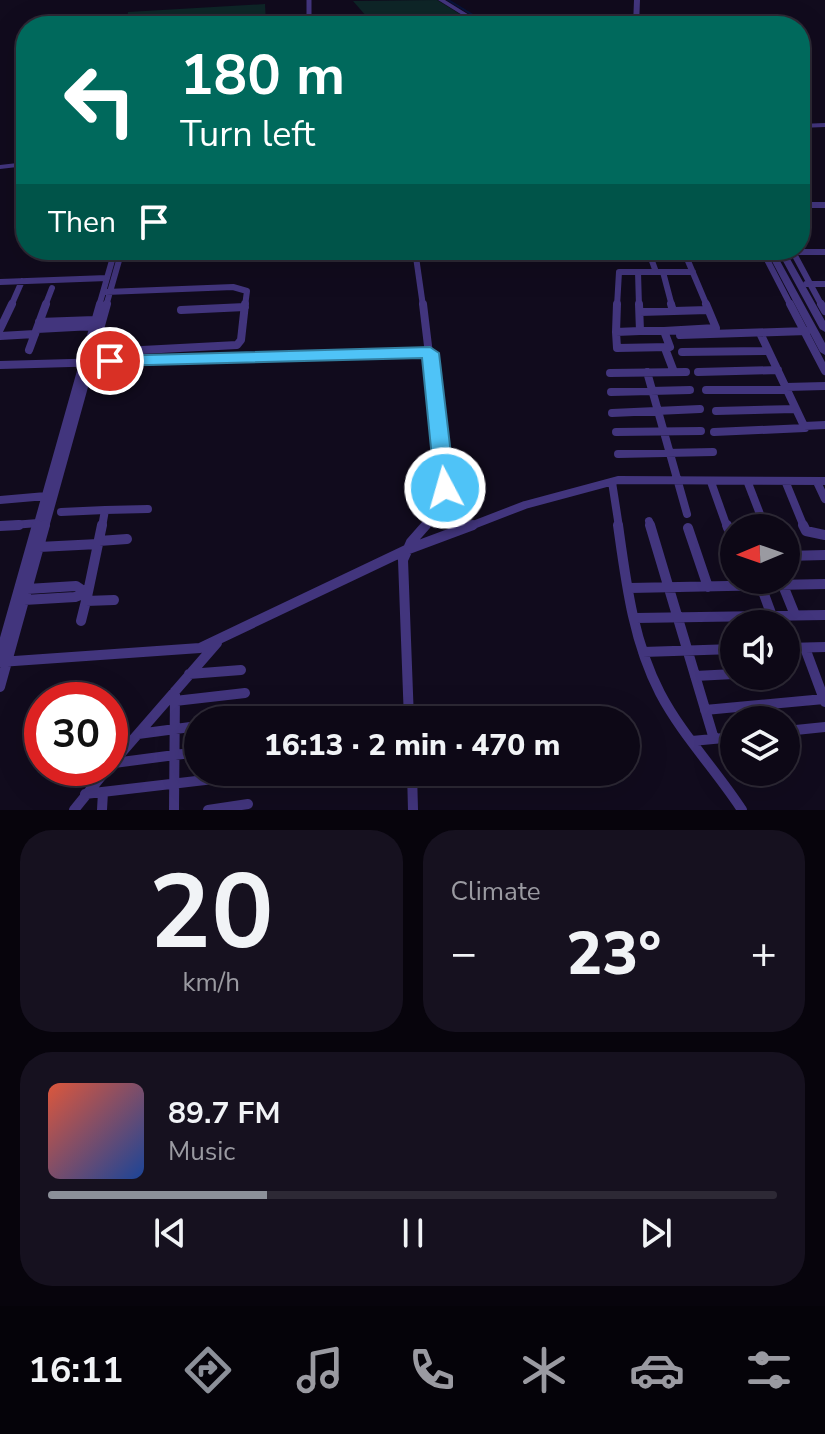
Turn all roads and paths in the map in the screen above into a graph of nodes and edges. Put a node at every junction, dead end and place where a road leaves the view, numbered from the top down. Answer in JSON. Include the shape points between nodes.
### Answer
{"nodes":[{"id":1,"x":441,"y":0,"type":"edge"},
{"id":2,"x":467,"y":16,"type":"edge"},
{"id":3,"x":112,"y":260,"type":"edge"},
{"id":4,"x":119,"y":260,"type":"edge"},
{"id":5,"x":655,"y":260,"type":"edge"},
{"id":6,"x":768,"y":260,"type":"edge"},
{"id":7,"x":775,"y":260,"type":"edge"},
{"id":8,"x":792,"y":260,"type":"edge"},
{"id":9,"x":416,"y":261,"type":"edge"},
{"id":10,"x":688,"y":261,"type":"dead end"},
{"id":11,"x":638,"y":272,"type":"junction"},
{"id":12,"x":660,"y":272,"type":"junction"},
{"id":13,"x":693,"y":272,"type":"junction"},
{"id":14,"x":107,"y":278,"type":"junction"},
{"id":15,"x":22,"y":281,"type":"junction"},
{"id":16,"x":0,"y":282,"type":"edge"},
{"id":17,"x":804,"y":284,"type":"junction"},
{"id":18,"x":825,"y":284,"type":"edge"},
{"id":19,"x":52,"y":288,"type":"dead end"},
{"id":20,"x":110,"y":292,"type":"junction"},
{"id":21,"x":245,"y":307,"type":"junction"},
{"id":22,"x":181,"y":310,"type":"dead end"},
{"id":23,"x":708,"y":310,"type":"junction"},
{"id":24,"x":673,"y":311,"type":"junction"},
{"id":25,"x":825,"y":311,"type":"edge"},
{"id":26,"x":640,"y":312,"type":"junction"},
{"id":27,"x":94,"y":323,"type":"junction"},
{"id":28,"x":37,"y":328,"type":"junction"},
{"id":29,"x":0,"y":329,"type":"edge"},
{"id":30,"x":825,"y":329,"type":"edge"},
{"id":31,"x":640,"y":331,"type":"junction"},
{"id":32,"x":664,"y":331,"type":"junction"},
{"id":33,"x":808,"y":331,"type":"junction"},
{"id":34,"x":616,"y":332,"type":"junction"},
{"id":35,"x":760,"y":333,"type":"junction"},
{"id":36,"x":680,"y":335,"type":"dead end"},
{"id":37,"x":0,"y":336,"type":"edge"},
{"id":38,"x":29,"y":350,"type":"dead end"},
{"id":39,"x":133,"y":351,"type":"junction"},
{"id":40,"x":666,"y":351,"type":"dead end"},
{"id":41,"x":768,"y":351,"type":"junction"},
{"id":42,"x":682,"y":352,"type":"dead end"},
{"id":43,"x":825,"y":352,"type":"edge"},
{"id":44,"x":430,"y":353,"type":"junction"},
{"id":45,"x":130,"y":361,"type":"junction"},
{"id":46,"x":87,"y":362,"type":"junction"},
{"id":47,"x":0,"y":365,"type":"edge"},
{"id":48,"x":778,"y":370,"type":"junction"},
{"id":49,"x":825,"y":371,"type":"edge"},
{"id":50,"x":647,"y":372,"type":"junction"},
{"id":51,"x":674,"y":372,"type":"junction"},
{"id":52,"x":686,"y":372,"type":"dead end"},
{"id":53,"x":698,"y":372,"type":"dead end"},
{"id":54,"x":610,"y":373,"type":"dead end"},
{"id":55,"x":825,"y":386,"type":"edge"},
{"id":56,"x":786,"y":389,"type":"junction"},
{"id":57,"x":690,"y":390,"type":"dead end"},
{"id":58,"x":706,"y":390,"type":"dead end"},
{"id":59,"x":652,"y":391,"type":"junction"},
{"id":60,"x":611,"y":392,"type":"dead end"},
{"id":61,"x":700,"y":409,"type":"dead end"},
{"id":62,"x":796,"y":409,"type":"junction"},
{"id":63,"x":658,"y":411,"type":"junction"},
{"id":64,"x":716,"y":411,"type":"dead end"},
{"id":65,"x":612,"y":413,"type":"dead end"},
{"id":66,"x":825,"y":425,"type":"edge"},
{"id":67,"x":804,"y":426,"type":"junction"},
{"id":68,"x":701,"y":431,"type":"dead end"},
{"id":69,"x":616,"y":432,"type":"dead end"},
{"id":70,"x":664,"y":432,"type":"junction"},
{"id":71,"x":714,"y":432,"type":"dead end"},
{"id":72,"x":713,"y":452,"type":"dead end"},
{"id":73,"x":669,"y":453,"type":"junction"},
{"id":74,"x":618,"y":454,"type":"dead end"},
{"id":75,"x":677,"y":481,"type":"junction"},
{"id":76,"x":821,"y":481,"type":"edge"},
{"id":77,"x":612,"y":482,"type":"junction"},
{"id":78,"x":711,"y":482,"type":"junction"},
{"id":79,"x":748,"y":483,"type":"junction"},
{"id":80,"x":786,"y":483,"type":"junction"},
{"id":81,"x":46,"y":496,"type":"junction"},
{"id":82,"x":825,"y":499,"type":"edge"},
{"id":83,"x":0,"y":500,"type":"edge"},
{"id":84,"x":148,"y":509,"type":"dead end"},
{"id":85,"x":105,"y":510,"type":"junction"},
{"id":86,"x":61,"y":512,"type":"dead end"},
{"id":87,"x":687,"y":514,"type":"dead end"},
{"id":88,"x":723,"y":514,"type":"edge"},
{"id":89,"x":760,"y":514,"type":"edge"},
{"id":90,"x":649,"y":521,"type":"dead end"},
{"id":91,"x":38,"y":523,"type":"junction"},
{"id":92,"x":0,"y":526,"type":"edge"},
{"id":93,"x":688,"y":528,"type":"dead end"},
{"id":94,"x":825,"y":535,"type":"edge"},
{"id":95,"x":127,"y":539,"type":"dead end"},
{"id":96,"x":98,"y":542,"type":"junction"},
{"id":97,"x":39,"y":547,"type":"junction"},
{"id":98,"x":406,"y":550,"type":"junction"},
{"id":99,"x":825,"y":555,"type":"edge"},
{"id":100,"x":800,"y":556,"type":"edge"},
{"id":101,"x":800,"y":583,"type":"edge"},
{"id":102,"x":825,"y":584,"type":"edge"},
{"id":103,"x":720,"y":586,"type":"edge"},
{"id":104,"x":708,"y":587,"type":"junction"},
{"id":105,"x":630,"y":588,"type":"junction"},
{"id":106,"x":668,"y":588,"type":"junction"},
{"id":107,"x":26,"y":594,"type":"junction"},
{"id":108,"x":86,"y":595,"type":"junction"},
{"id":109,"x":114,"y":600,"type":"dead end"},
{"id":110,"x":800,"y":615,"type":"edge"},
{"id":111,"x":825,"y":615,"type":"edge"},
{"id":112,"x":720,"y":617,"type":"edge"},
{"id":113,"x":636,"y":618,"type":"junction"},
{"id":114,"x":677,"y":618,"type":"junction"},
{"id":115,"x":81,"y":621,"type":"dead end"},
{"id":116,"x":221,"y":638,"type":"junction"},
{"id":117,"x":825,"y":647,"type":"edge"},
{"id":118,"x":800,"y":648,"type":"edge"},
{"id":119,"x":805,"y":648,"type":"junction"},
{"id":120,"x":720,"y":649,"type":"edge"},
{"id":121,"x":687,"y":650,"type":"junction"},
{"id":122,"x":643,"y":652,"type":"junction"},
{"id":123,"x":2,"y":660,"type":"edge"},
{"id":124,"x":241,"y":670,"type":"dead end"},
{"id":125,"x":189,"y":674,"type":"junction"},
{"id":126,"x":720,"y":675,"type":"edge"},
{"id":127,"x":695,"y":676,"type":"junction"},
{"id":128,"x":0,"y":687,"type":"edge"},
{"id":129,"x":245,"y":693,"type":"dead end"},
{"id":130,"x":175,"y":696,"type":"junction"},
{"id":131,"x":824,"y":701,"type":"edge"},
{"id":132,"x":408,"y":706,"type":"edge"},
{"id":133,"x":705,"y":710,"type":"junction"},
{"id":134,"x":825,"y":727,"type":"edge"},
{"id":135,"x":184,"y":728,"type":"edge"},
{"id":136,"x":174,"y":729,"type":"junction"},
{"id":137,"x":800,"y":730,"type":"edge"},
{"id":138,"x":137,"y":734,"type":"junction"},
{"id":139,"x":720,"y":738,"type":"edge"},
{"id":140,"x":714,"y":739,"type":"junction"},
{"id":141,"x":692,"y":741,"type":"junction"},
{"id":142,"x":128,"y":745,"type":"edge"},
{"id":143,"x":184,"y":754,"type":"edge"},
{"id":144,"x":174,"y":755,"type":"junction"},
{"id":145,"x":128,"y":763,"type":"edge"},
{"id":146,"x":184,"y":783,"type":"edge"},
{"id":147,"x":174,"y":784,"type":"junction"},
{"id":148,"x":92,"y":786,"type":"edge"},
{"id":149,"x":412,"y":786,"type":"edge"},
{"id":150,"x":103,"y":792,"type":"junction"},
{"id":151,"x":85,"y":794,"type":"junction"},
{"id":152,"x":248,"y":804,"type":"dead end"},
{"id":153,"x":74,"y":810,"type":"edge"},
{"id":154,"x":102,"y":810,"type":"edge"},
{"id":155,"x":174,"y":810,"type":"edge"},
{"id":156,"x":208,"y":810,"type":"edge"},
{"id":157,"x":413,"y":810,"type":"edge"},
{"id":158,"x":742,"y":810,"type":"edge"}],
"edges":[{"from":1,"to":2,"type":"street"},
{"from":3,"to":14,"type":"street"},
{"from":4,"to":20,"type":"street"},
{"from":5,"to":12,"type":"street"},
{"from":6,"to":33,"type":"street"},
{"from":7,"to":33,"type":"street"},
{"from":8,"to":17,"type":"street"},
{"from":9,"to":44,"type":"street"},
{"from":10,"to":13,"type":"street"},
{"from":11,"to":12,"type":"street"},
{"from":11,"to":26,"type":"street"},
{"from":11,"to":34,"type":"street","via":[[619,272]]},
{"from":12,"to":13,"type":"street"},
{"from":12,"to":24,"type":"street"},
{"from":13,"to":23,"type":"street"},
{"from":14,"to":15,"type":"street"},
{"from":14,"to":20,"type":"street"},
{"from":15,"to":16,"type":"street"},
{"from":15,"to":29,"type":"street"},
{"from":17,"to":18,"type":"street"},
{"from":17,"to":25,"type":"street"},
{"from":17,"to":30,"type":"street"},
{"from":19,"to":28,"type":"street"},
{"from":20,"to":21,"type":"street","via":[[241,287],[247,291]]},
{"from":20,"to":27,"type":"street"},
{"from":20,"to":39,"type":"street","via":[[99,351]]},
{"from":20,"to":46,"type":"street"},
{"from":21,"to":22,"type":"street"},
{"from":21,"to":39,"type":"street","via":[[237,345]]},
{"from":23,"to":24,"type":"street"},
{"from":23,"to":32,"type":"street","via":[[716,328]]},
{"from":24,"to":26,"type":"street"},
{"from":26,"to":31,"type":"street"},
{"from":27,"to":28,"type":"street"},
{"from":27,"to":46,"type":"street"},
{"from":28,"to":37,"type":"street"},
{"from":28,"to":38,"type":"street"},
{"from":31,"to":32,"type":"street"},
{"from":31,"to":34,"type":"street"},
{"from":32,"to":34,"type":"street","via":[[670,347],[617,348]]},
{"from":33,"to":35,"type":"street"},
{"from":33,"to":43,"type":"street"},
{"from":33,"to":49,"type":"street"},
{"from":35,"to":36,"type":"street"},
{"from":35,"to":41,"type":"street"},
{"from":39,"to":45,"type":"street"},
{"from":40,"to":51,"type":"street"},
{"from":41,"to":42,"type":"street"},
{"from":41,"to":48,"type":"street"},
{"from":44,"to":45,"type":"street"},
{"from":44,"to":98,"type":"street","via":[[445,488],[436,513]]},
{"from":45,"to":46,"type":"street"},
{"from":46,"to":47,"type":"street"},
{"from":46,"to":81,"type":"street"},
{"from":46,"to":97,"type":"street"},
{"from":48,"to":53,"type":"street"},
{"from":48,"to":56,"type":"street"},
{"from":50,"to":51,"type":"street"},
{"from":50,"to":54,"type":"street"},
{"from":50,"to":59,"type":"street"},
{"from":51,"to":52,"type":"street"},
{"from":55,"to":56,"type":"street"},
{"from":56,"to":58,"type":"street"},
{"from":56,"to":62,"type":"street"},
{"from":57,"to":59,"type":"street"},
{"from":59,"to":60,"type":"street"},
{"from":59,"to":63,"type":"street"},
{"from":61,"to":63,"type":"street"},
{"from":62,"to":64,"type":"street"},
{"from":62,"to":67,"type":"street"},
{"from":63,"to":65,"type":"street"},
{"from":63,"to":70,"type":"street"},
{"from":66,"to":67,"type":"street"},
{"from":67,"to":71,"type":"street","via":[[802,431]]},
{"from":68,"to":70,"type":"street"},
{"from":69,"to":70,"type":"street"},
{"from":70,"to":73,"type":"street"},
{"from":72,"to":73,"type":"street"},
{"from":73,"to":74,"type":"street"},
{"from":73,"to":75,"type":"street"},
{"from":75,"to":77,"type":"street"},
{"from":75,"to":78,"type":"street"},
{"from":75,"to":87,"type":"street"},
{"from":76,"to":80,"type":"street"},
{"from":76,"to":82,"type":"street"},
{"from":77,"to":98,"type":"street","via":[[525,505]]},
{"from":77,"to":105,"type":"street"},
{"from":78,"to":79,"type":"street"},
{"from":78,"to":88,"type":"street"},
{"from":79,"to":80,"type":"street"},
{"from":79,"to":89,"type":"street"},
{"from":80,"to":94,"type":"street","via":[[806,531]]},
{"from":81,"to":83,"type":"street"},
{"from":81,"to":91,"type":"street"},
{"from":84,"to":85,"type":"street"},
{"from":85,"to":86,"type":"street"},
{"from":85,"to":96,"type":"street"},
{"from":90,"to":106,"type":"street"},
{"from":91,"to":92,"type":"street"},
{"from":91,"to":123,"type":"street"},
{"from":93,"to":104,"type":"street"},
{"from":95,"to":96,"type":"street"},
{"from":96,"to":97,"type":"street"},
{"from":96,"to":108,"type":"street"},
{"from":97,"to":107,"type":"street"},
{"from":98,"to":116,"type":"street"},
{"from":98,"to":132,"type":"street","via":[[402,570]]},
{"from":99,"to":100,"type":"street"},
{"from":101,"to":102,"type":"street"},
{"from":103,"to":104,"type":"street"},
{"from":104,"to":106,"type":"street"},
{"from":105,"to":106,"type":"street"},
{"from":105,"to":113,"type":"street"},
{"from":106,"to":114,"type":"street"},
{"from":107,"to":108,"type":"street"},
{"from":107,"to":123,"type":"street"},
{"from":108,"to":109,"type":"street"},
{"from":108,"to":115,"type":"street"},
{"from":110,"to":111,"type":"street"},
{"from":112,"to":114,"type":"street"},
{"from":113,"to":114,"type":"street"},
{"from":113,"to":122,"type":"street"},
{"from":114,"to":121,"type":"street"},
{"from":116,"to":123,"type":"street","via":[[189,650]]},
{"from":116,"to":125,"type":"street"},
{"from":117,"to":119,"type":"street"},
{"from":118,"to":119,"type":"street"},
{"from":119,"to":131,"type":"street"},
{"from":120,"to":121,"type":"street"},
{"from":121,"to":122,"type":"street"},
{"from":121,"to":127,"type":"street"},
{"from":122,"to":141,"type":"street","via":[[661,695]]},
{"from":123,"to":128,"type":"street"},
{"from":124,"to":125,"type":"street"},
{"from":125,"to":130,"type":"street"},
{"from":126,"to":127,"type":"street"},
{"from":127,"to":133,"type":"street"},
{"from":129,"to":130,"type":"street"},
{"from":130,"to":136,"type":"street"},
{"from":130,"to":138,"type":"street"},
{"from":131,"to":133,"type":"street"},
{"from":133,"to":140,"type":"street"},
{"from":134,"to":137,"type":"street"},
{"from":135,"to":136,"type":"street"},
{"from":136,"to":138,"type":"street"},
{"from":136,"to":144,"type":"street"},
{"from":138,"to":142,"type":"street"},
{"from":139,"to":140,"type":"street"},
{"from":140,"to":141,"type":"street"},
{"from":141,"to":158,"type":"street"},
{"from":143,"to":144,"type":"street"},
{"from":144,"to":145,"type":"street"},
{"from":144,"to":147,"type":"street"},
{"from":146,"to":147,"type":"street"},
{"from":147,"to":150,"type":"street"},
{"from":147,"to":155,"type":"street"},
{"from":148,"to":151,"type":"street"},
{"from":149,"to":157,"type":"street"},
{"from":150,"to":151,"type":"street"},
{"from":150,"to":154,"type":"street"},
{"from":151,"to":153,"type":"street"},
{"from":152,"to":156,"type":"street"}]}
